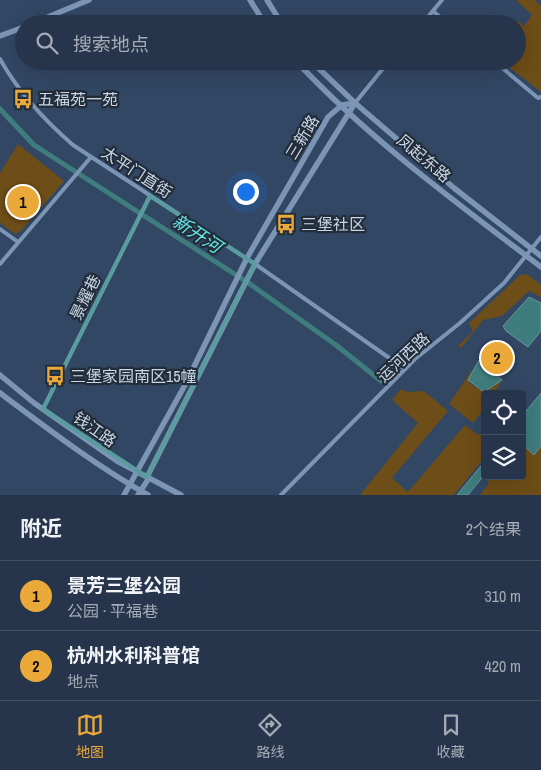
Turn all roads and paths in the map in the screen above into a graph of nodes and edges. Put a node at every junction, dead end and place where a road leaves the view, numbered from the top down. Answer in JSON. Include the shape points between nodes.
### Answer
{"nodes":[{"id":1,"x":89,"y":0,"type":"edge"},
{"id":2,"x":250,"y":0,"type":"edge"},
{"id":3,"x":266,"y":0,"type":"edge"},
{"id":4,"x":442,"y":0,"type":"edge"},
{"id":5,"x":433,"y":11,"type":"junction"},
{"id":6,"x":53,"y":15,"type":"edge"},
{"id":7,"x":259,"y":15,"type":"edge"},
{"id":8,"x":276,"y":15,"type":"edge"},
{"id":9,"x":430,"y":15,"type":"edge"},
{"id":10,"x":438,"y":15,"type":"edge"},
{"id":11,"x":15,"y":30,"type":"edge"},
{"id":12,"x":0,"y":36,"type":"edge"},
{"id":13,"x":0,"y":59,"type":"edge"},
{"id":14,"x":305,"y":70,"type":"edge"},
{"id":15,"x":321,"y":70,"type":"edge"},
{"id":16,"x":382,"y":70,"type":"edge"},
{"id":17,"x":505,"y":70,"type":"edge"},
{"id":18,"x":541,"y":97,"type":"edge"},
{"id":19,"x":355,"y":102,"type":"junction"},
{"id":20,"x":342,"y":106,"type":"junction"},
{"id":21,"x":349,"y":111,"type":"junction"},
{"id":22,"x":91,"y":157,"type":"junction"},
{"id":23,"x":150,"y":196,"type":"junction"},
{"id":24,"x":0,"y":229,"type":"edge"},
{"id":25,"x":541,"y":237,"type":"edge"},
{"id":26,"x":18,"y":242,"type":"junction"},
{"id":27,"x":532,"y":248,"type":"junction"},
{"id":28,"x":526,"y":256,"type":"junction"},
{"id":29,"x":541,"y":256,"type":"edge"},
{"id":30,"x":247,"y":258,"type":"junction"},
{"id":31,"x":0,"y":264,"type":"edge"},
{"id":32,"x":255,"y":264,"type":"junction"},
{"id":33,"x":541,"y":267,"type":"edge"},
{"id":34,"x":405,"y":369,"type":"junction"},
{"id":35,"x":0,"y":375,"type":"edge"},
{"id":36,"x":0,"y":393,"type":"edge"},
{"id":37,"x":43,"y":409,"type":"junction"},
{"id":38,"x":137,"y":471,"type":"junction"},
{"id":39,"x":148,"y":477,"type":"junction"},
{"id":40,"x":129,"y":485,"type":"junction"},
{"id":41,"x":139,"y":493,"type":"edge"},
{"id":42,"x":124,"y":495,"type":"edge"},
{"id":43,"x":148,"y":495,"type":"edge"},
{"id":44,"x":181,"y":495,"type":"edge"},
{"id":45,"x":282,"y":495,"type":"edge"}],
"edges":[{"from":1,"to":6,"type":"main road"},
{"from":2,"to":7,"type":"main road"},
{"from":3,"to":8,"type":"main road"},
{"from":4,"to":5,"type":"street"},
{"from":5,"to":9,"type":"street"},
{"from":5,"to":10,"type":"street"},
{"from":11,"to":12,"type":"main road"},
{"from":13,"to":22,"type":"street","name":"太平门直街","via":[[46,122]]},
{"from":14,"to":20,"type":"main road","name":"凤起东路"},
{"from":15,"to":19,"type":"main road","name":"凤起东路"},
{"from":16,"to":19,"type":"street"},
{"from":17,"to":18,"type":"street","via":[[538,98]]},
{"from":19,"to":20,"type":"main road","name":"三新路"},
{"from":19,"to":21,"type":"main road","name":"三新路"},
{"from":19,"to":27,"type":"main road","name":"凤起东路","via":[[454,188]]},
{"from":20,"to":21,"type":"main road","name":"凤起东路"},
{"from":20,"to":30,"type":"main road","name":"三新路","via":[[328,118]]},
{"from":21,"to":28,"type":"main road","name":"凤起东路","via":[[418,173]]},
{"from":21,"to":32,"type":"main road","name":"三新路"},
{"from":22,"to":23,"type":"street","name":"太平门直街"},
{"from":22,"to":26,"type":"street"},
{"from":23,"to":30,"type":"street","name":"太平门直街"},
{"from":23,"to":37,"type":"street","name":"景耀巷"},
{"from":24,"to":26,"type":"street"},
{"from":25,"to":27,"type":"street","name":"运河西路"},
{"from":26,"to":31,"type":"street"},
{"from":27,"to":28,"type":"street","name":"运河西路"},
{"from":27,"to":29,"type":"main road","name":"凤起东路"},
{"from":28,"to":33,"type":"main road","name":"凤起东路"},
{"from":28,"to":34,"type":"street","name":"运河西路","via":[[504,283]]},
{"from":30,"to":32,"type":"street","name":"太平门直街"},
{"from":30,"to":38,"type":"main road","name":"三新路","via":[[185,385]]},
{"from":32,"to":34,"type":"street","name":"太平门直街"},
{"from":32,"to":39,"type":"main road","name":"三新路"},
{"from":34,"to":45,"type":"street","name":"运河西路"},
{"from":35,"to":37,"type":"main road","name":"钱江路"},
{"from":36,"to":40,"type":"main road","name":"钱江路"},
{"from":37,"to":38,"type":"main road","name":"钱江路","via":[[117,461]]},
{"from":38,"to":39,"type":"main road","name":"钱江路"},
{"from":38,"to":40,"type":"main road","name":"三新路"},
{"from":39,"to":41,"type":"main road","name":"三新路"},
{"from":39,"to":44,"type":"main road","name":"钱江路"},
{"from":40,"to":41,"type":"main road","name":"钱江路"},
{"from":40,"to":42,"type":"main road","name":"三新路"},
{"from":41,"to":43,"type":"main road","name":"钱江路"}]}
